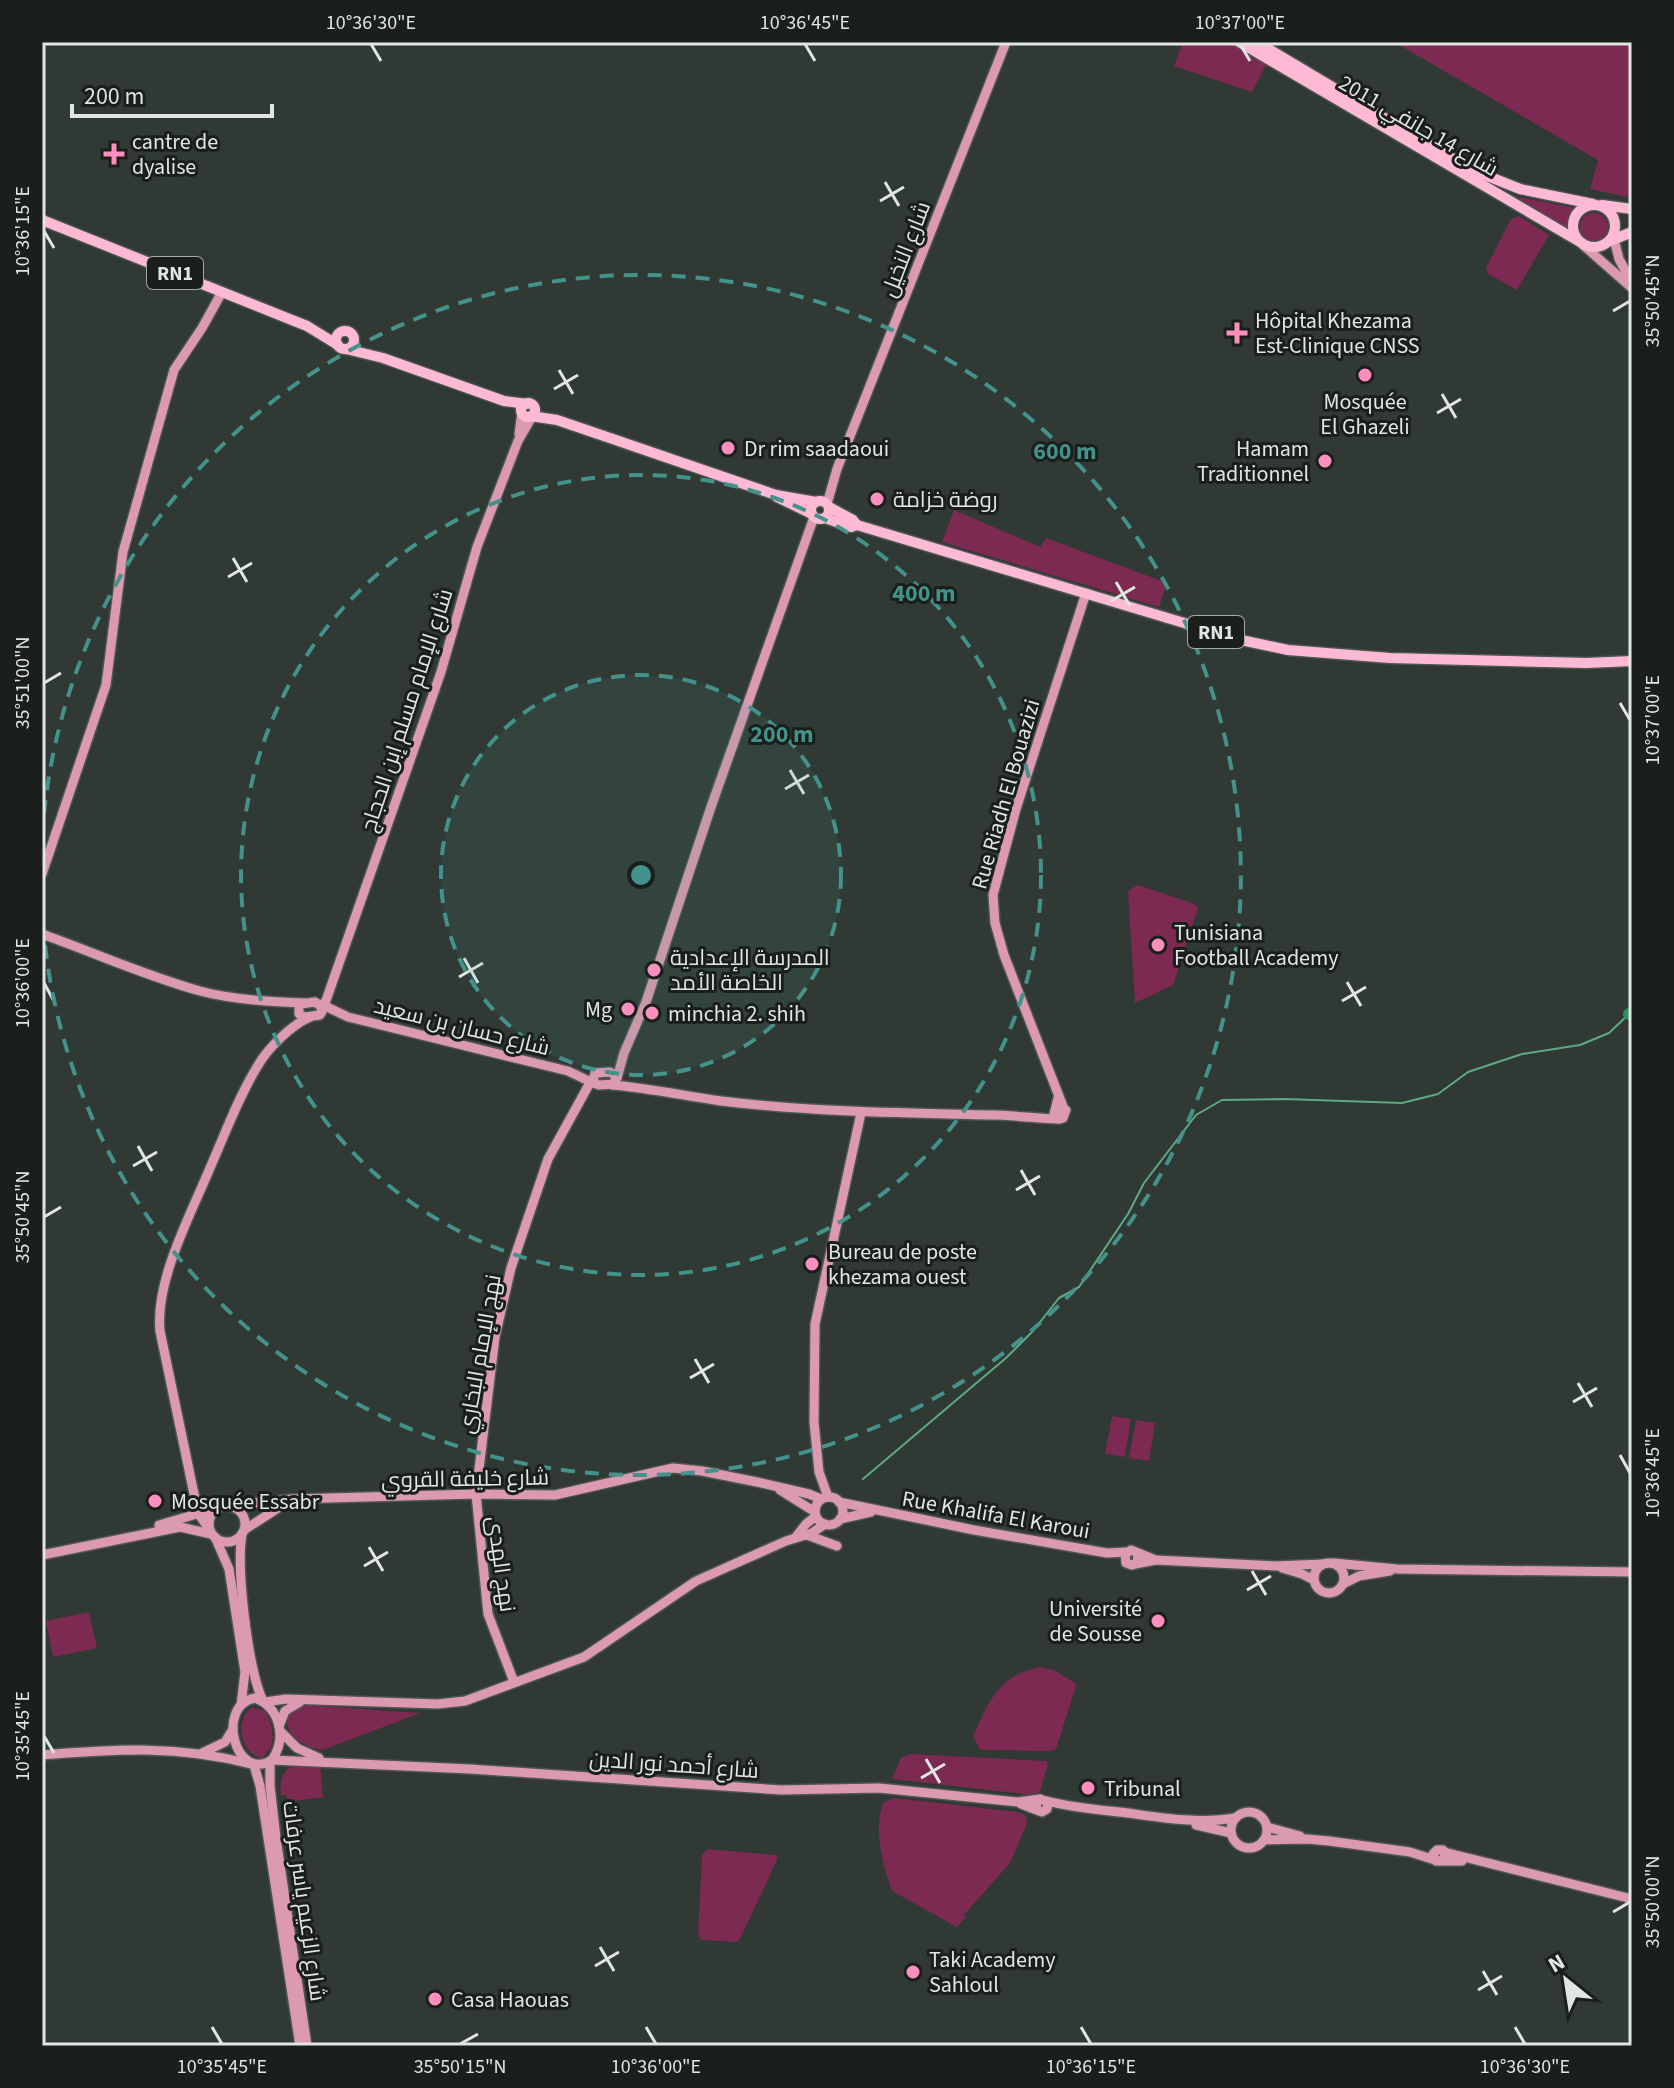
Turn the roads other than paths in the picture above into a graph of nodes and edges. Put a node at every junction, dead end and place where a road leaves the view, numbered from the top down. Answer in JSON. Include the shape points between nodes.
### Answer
{"nodes":[{"id":1,"x":1006,"y":42,"type":"edge"},
{"id":2,"x":1239,"y":42,"type":"edge"},
{"id":3,"x":1257,"y":42,"type":"edge"},
{"id":4,"x":1595,"y":204,"type":"junction"},
{"id":5,"x":1632,"y":209,"type":"edge"},
{"id":6,"x":42,"y":220,"type":"edge"},
{"id":7,"x":1632,"y":232,"type":"edge"},
{"id":8,"x":1611,"y":239,"type":"junction"},
{"id":9,"x":1582,"y":243,"type":"junction"},
{"id":10,"x":1632,"y":286,"type":"edge"},
{"id":11,"x":225,"y":293,"type":"junction"},
{"id":12,"x":307,"y":326,"type":"junction"},
{"id":13,"x":341,"y":332,"type":"junction"},
{"id":14,"x":353,"y":336,"type":"junction"},
{"id":15,"x":342,"y":347,"type":"junction"},
{"id":16,"x":383,"y":358,"type":"junction"},
{"id":17,"x":530,"y":412,"type":"junction"},
{"id":18,"x":821,"y":510,"type":"junction"},
{"id":19,"x":1086,"y":593,"type":"junction"},
{"id":20,"x":1632,"y":661,"type":"edge"},
{"id":21,"x":1587,"y":663,"type":"junction"},
{"id":22,"x":1632,"y":668,"type":"edge"},
{"id":23,"x":42,"y":874,"type":"edge"},
{"id":24,"x":42,"y":933,"type":"edge"},
{"id":25,"x":314,"y":1009,"type":"junction"},
{"id":26,"x":602,"y":1079,"type":"junction"},
{"id":27,"x":1059,"y":1108,"type":"junction"},
{"id":28,"x":861,"y":1113,"type":"junction"},
{"id":29,"x":1031,"y":1116,"type":"junction"},
{"id":30,"x":778,"y":1488,"type":"junction"},
{"id":31,"x":476,"y":1494,"type":"junction"},
{"id":32,"x":824,"y":1498,"type":"junction"},
{"id":33,"x":292,"y":1499,"type":"junction"},
{"id":34,"x":839,"y":1502,"type":"junction"},
{"id":35,"x":223,"y":1507,"type":"junction"},
{"id":36,"x":877,"y":1511,"type":"junction"},
{"id":37,"x":198,"y":1513,"type":"junction"},
{"id":38,"x":816,"y":1514,"type":"junction"},
{"id":39,"x":840,"y":1519,"type":"junction"},
{"id":40,"x":825,"y":1524,"type":"junction"},
{"id":41,"x":243,"y":1533,"type":"junction"},
{"id":42,"x":137,"y":1534,"type":"junction"},
{"id":43,"x":212,"y":1534,"type":"junction"},
{"id":44,"x":807,"y":1535,"type":"junction"},
{"id":45,"x":795,"y":1538,"type":"junction"},
{"id":46,"x":837,"y":1546,"type":"dead end"},
{"id":47,"x":42,"y":1555,"type":"edge"},
{"id":48,"x":1334,"y":1563,"type":"junction"},
{"id":49,"x":1323,"y":1564,"type":"junction"},
{"id":50,"x":1275,"y":1566,"type":"junction"},
{"id":51,"x":1397,"y":1569,"type":"junction"},
{"id":52,"x":1632,"y":1572,"type":"edge"},
{"id":53,"x":1314,"y":1580,"type":"junction"},
{"id":54,"x":1343,"y":1584,"type":"junction"},
{"id":55,"x":514,"y":1682,"type":"junction"},
{"id":56,"x":307,"y":1700,"type":"junction"},
{"id":57,"x":264,"y":1702,"type":"junction"},
{"id":58,"x":241,"y":1705,"type":"junction"},
{"id":59,"x":233,"y":1728,"type":"junction"},
{"id":60,"x":279,"y":1729,"type":"junction"},
{"id":61,"x":202,"y":1753,"type":"junction"},
{"id":62,"x":42,"y":1755,"type":"edge"},
{"id":63,"x":271,"y":1760,"type":"junction"},
{"id":64,"x":326,"y":1761,"type":"junction"},
{"id":65,"x":252,"y":1764,"type":"junction"},
{"id":66,"x":1235,"y":1818,"type":"junction"},
{"id":67,"x":1177,"y":1819,"type":"junction"},
{"id":68,"x":1267,"y":1827,"type":"junction"},
{"id":69,"x":1231,"y":1833,"type":"junction"},
{"id":70,"x":1307,"y":1839,"type":"junction"},
{"id":71,"x":1264,"y":1840,"type":"junction"},
{"id":72,"x":1632,"y":1899,"type":"edge"},
{"id":73,"x":300,"y":2046,"type":"edge"},
{"id":74,"x":307,"y":2046,"type":"edge"}],
"edges":[{"from":1,"to":18,"type":"street","name":"شارع النخيل"},
{"from":2,"to":9,"type":"main road","name":"شارع 14 جانفي 2011"},
{"from":3,"to":4,"type":"main road","name":"شارع 14 جانفي 2011","via":[[1470,169],[1520,189]]},
{"from":4,"to":5,"type":"main road","name":"شارع 14 جانفي 2011"},
{"from":4,"to":8,"type":"main road","via":[[1613,217]]},
{"from":4,"to":9,"type":"main road","via":[[1580,210],[1572,222]]},
{"from":6,"to":11,"type":"main road","number":"RN1"},
{"from":7,"to":8,"type":"main road"},
{"from":8,"to":9,"type":"main road","via":[[1594,247]]},
{"from":8,"to":10,"type":"street"},
{"from":9,"to":10,"type":"street"},
{"from":11,"to":12,"type":"main road","number":"RN1"},
{"from":11,"to":23,"type":"street","via":[[174,370],[122,559],[106,685]]},
{"from":12,"to":13,"type":"main road","number":"RN1"},
{"from":12,"to":15,"type":"main road","number":"RN1"},
{"from":13,"to":14,"type":"main road","number":"RN1"},
{"from":13,"to":15,"type":"main road","via":[[336,339]]},
{"from":14,"to":15,"type":"main road","via":[[353,344]]},
{"from":14,"to":16,"type":"main road","number":"RN1"},
{"from":15,"to":16,"type":"main road","number":"RN1"},
{"from":16,"to":17,"type":"main road","number":"RN1"},
{"from":17,"to":18,"type":"main road","number":"RN1"},
{"from":17,"to":25,"type":"street","name":"شارع اﻹمام مسلم إبن الحجاج","via":[[477,547],[441,672],[331,990]]},
{"from":18,"to":19,"type":"main road","number":"RN1"},
{"from":18,"to":26,"type":"street","name":"نهج الإمام البخاري","via":[[715,795],[646,1002],[624,1053]]},
{"from":19,"to":21,"type":"main road","number":"RN1","via":[[1288,650]]},
{"from":19,"to":27,"type":"street","name":"Rue Riadh El Bouazizi","via":[[993,895],[1004,955]]},
{"from":20,"to":21,"type":"main road","number":"RN1"},
{"from":21,"to":22,"type":"main road","number":"RN1"},
{"from":24,"to":25,"type":"street","name":"شارع حسان بن سعيد","via":[[203,992]]},
{"from":25,"to":26,"type":"street","name":"شارع حسان بن سعيد"},
{"from":25,"to":37,"type":"street","name":"شارع اﻹمام مسلم إبن الحجاج","via":[[256,1067],[174,1257],[159,1311]]},
{"from":26,"to":28,"type":"street","via":[[720,1101]]},
{"from":26,"to":31,"type":"street","name":"نهج الإمام البخاري","via":[[548,1159],[511,1268],[495,1337]]},
{"from":27,"to":29,"type":"street"},
{"from":27,"to":29,"type":"street","via":[[1054,1116],[1059,1119]]},
{"from":28,"to":29,"type":"street"},
{"from":28,"to":32,"type":"street","via":[[815,1324],[814,1422]]},
{"from":30,"to":31,"type":"street","name":"شارع خليفة القروي","via":[[673,1468],[555,1495]]},
{"from":30,"to":32,"type":"street","name":"شارع خليفة القروي"},
{"from":30,"to":38,"type":"street"},
{"from":31,"to":33,"type":"street","name":"شارع خليفة القروي"},
{"from":31,"to":55,"type":"street","name":"نهج الهدى","via":[[488,1614]]},
{"from":32,"to":34,"type":"street"},
{"from":32,"to":38,"type":"street"},
{"from":33,"to":35,"type":"street","name":"شارع خليفة القروي"},
{"from":33,"to":41,"type":"street"},
{"from":34,"to":36,"type":"street","name":"Rue Khalifa El Karoui"},
{"from":34,"to":39,"type":"street"},
{"from":35,"to":37,"type":"street","name":"شارع خليفة القروي"},
{"from":35,"to":41,"type":"street","via":[[243,1516]]},
{"from":35,"to":43,"type":"street","via":[[210,1516]]},
{"from":36,"to":39,"type":"street","name":"Rue Khalifa El Karoui"},
{"from":36,"to":50,"type":"street","name":"Rue Khalifa El Karoui","via":[[1132,1558]]},
{"from":37,"to":42,"type":"street","name":"شارع خليفة القروي"},
{"from":37,"to":43,"type":"street"},
{"from":38,"to":40,"type":"street"},
{"from":38,"to":45,"type":"street"},
{"from":39,"to":40,"type":"street"},
{"from":40,"to":44,"type":"street"},
{"from":41,"to":43,"type":"street","via":[[226,1542]]},
{"from":41,"to":57,"type":"street","via":[[241,1583],[255,1679]]},
{"from":42,"to":43,"type":"street","via":[[180,1527]]},
{"from":42,"to":47,"type":"street"},
{"from":43,"to":58,"type":"street","via":[[229,1569],[245,1672]]},
{"from":44,"to":45,"type":"street"},
{"from":44,"to":46,"type":"street"},
{"from":45,"to":55,"type":"street","via":[[696,1581],[584,1657]]},
{"from":48,"to":49,"type":"street"},
{"from":48,"to":51,"type":"street"},
{"from":48,"to":54,"type":"street","via":[[1344,1574]]},
{"from":49,"to":50,"type":"street","name":"Rue Khalifa El Karoui"},
{"from":49,"to":53,"type":"street"},
{"from":50,"to":53,"type":"street","name":"Rue Khalifa El Karoui"},
{"from":51,"to":52,"type":"street"},
{"from":51,"to":54,"type":"street"},
{"from":53,"to":54,"type":"street","via":[[1327,1592]]},
{"from":55,"to":56,"type":"street","via":[[465,1701],[438,1704]]},
{"from":56,"to":57,"type":"street"},
{"from":56,"to":60,"type":"street","via":[[285,1711]]},
{"from":57,"to":58,"type":"street","via":[[249,1699]]},
{"from":57,"to":60,"type":"street"},
{"from":58,"to":59,"type":"street"},
{"from":59,"to":61,"type":"street","via":[[225,1742]]},
{"from":59,"to":65,"type":"street","via":[[237,1746]]},
{"from":60,"to":63,"type":"street","via":[[279,1747]]},
{"from":60,"to":64,"type":"street","name":"شارع أحمد نور الدين","via":[[297,1748]]},
{"from":61,"to":62,"type":"street","via":[[131,1748]]},
{"from":61,"to":65,"type":"street"},
{"from":63,"to":64,"type":"street","name":"شارع أحمد نور الدين"},
{"from":63,"to":65,"type":"street"},
{"from":63,"to":74,"type":"street","name":"شارع الزعيم ياسر عرفات","via":[[276,1838]]},
{"from":64,"to":67,"type":"street","name":"شارع أحمد نور الدين","via":[[781,1790],[879,1788]]},
{"from":65,"to":73,"type":"street","name":"شارع الزعيم ياسر عرفات","via":[[260,1786]]},
{"from":66,"to":67,"type":"street"},
{"from":66,"to":68,"type":"street","via":[[1254,1812]]},
{"from":66,"to":69,"type":"street"},
{"from":67,"to":69,"type":"street"},
{"from":68,"to":70,"type":"street"},
{"from":68,"to":71,"type":"street"},
{"from":69,"to":71,"type":"street","via":[[1245,1848]]},
{"from":70,"to":71,"type":"street"},
{"from":70,"to":72,"type":"street","via":[[1474,1861]]}]}
